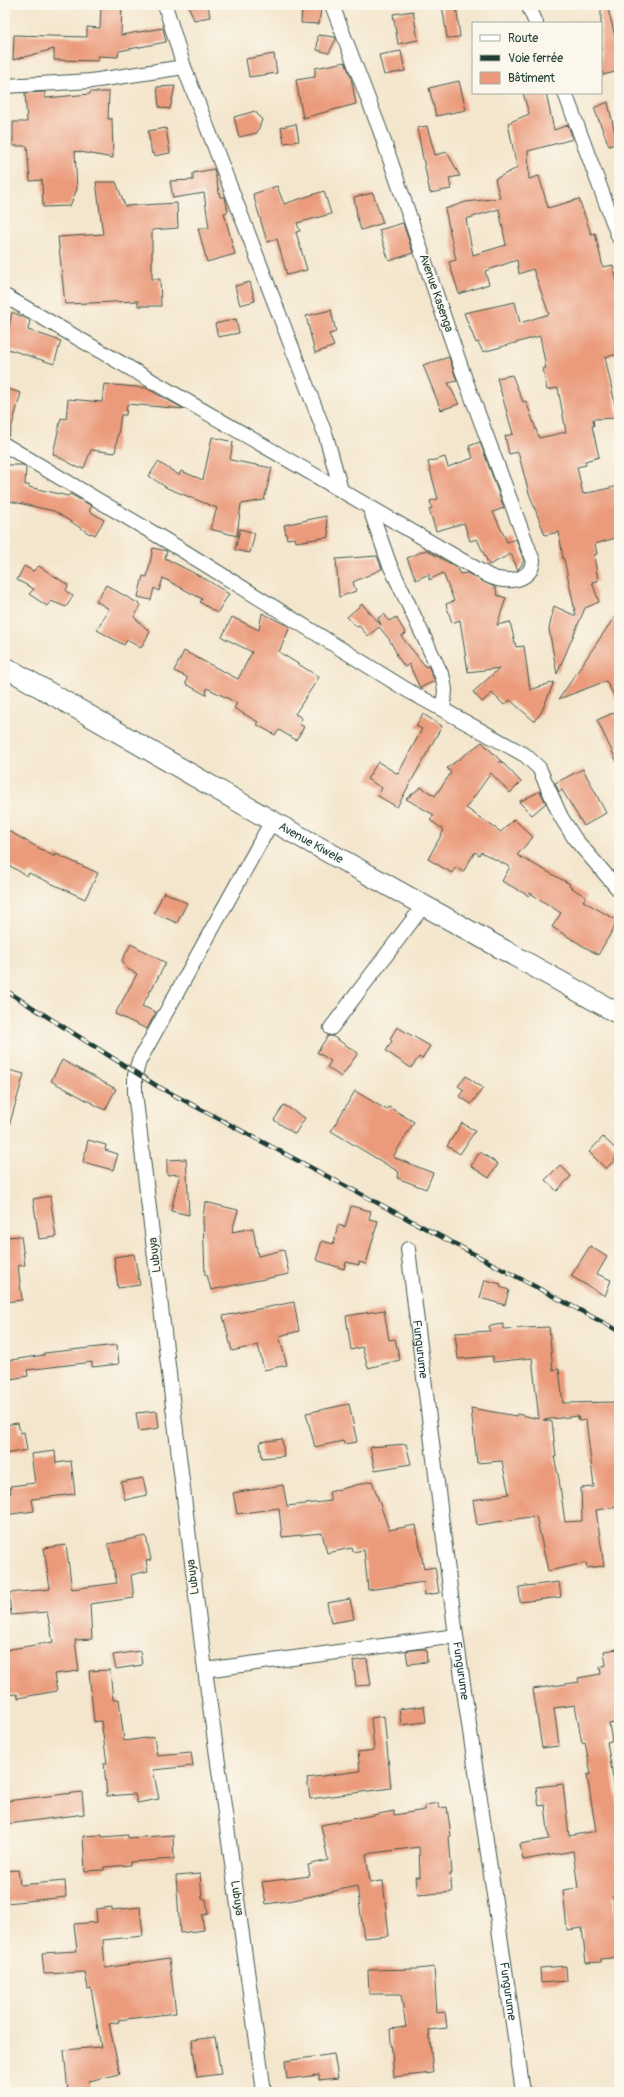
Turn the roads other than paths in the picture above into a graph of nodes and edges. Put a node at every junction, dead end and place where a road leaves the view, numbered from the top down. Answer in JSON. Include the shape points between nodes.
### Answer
{"nodes":[{"id":1,"x":165,"y":5,"type":"edge"},
{"id":2,"x":332,"y":5,"type":"edge"},
{"id":3,"x":528,"y":5,"type":"edge"},
{"id":4,"x":536,"y":22,"type":"edge"},
{"id":5,"x":184,"y":67,"type":"junction"},
{"id":6,"x":5,"y":86,"type":"edge"},
{"id":7,"x":565,"y":94,"type":"edge"},
{"id":8,"x":619,"y":238,"type":"edge"},
{"id":9,"x":5,"y":296,"type":"edge"},
{"id":10,"x":5,"y":445,"type":"edge"},
{"id":11,"x":341,"y":490,"type":"junction"},
{"id":12,"x":370,"y":508,"type":"junction"},
{"id":13,"x":5,"y":667,"type":"edge"},
{"id":14,"x":443,"y":708,"type":"junction"},
{"id":15,"x":272,"y":821,"type":"junction"},
{"id":16,"x":619,"y":890,"type":"edge"},
{"id":17,"x":424,"y":905,"type":"junction"},
{"id":18,"x":619,"y":1014,"type":"edge"},
{"id":19,"x":331,"y":1028,"type":"dead end"},
{"id":20,"x":408,"y":1249,"type":"dead end"},
{"id":21,"x":456,"y":1636,"type":"junction"},
{"id":22,"x":205,"y":1670,"type":"junction"},
{"id":23,"x":264,"y":2092,"type":"edge"},
{"id":24,"x":523,"y":2092,"type":"edge"}],
"edges":[{"from":1,"to":5,"type":"street"},
{"from":2,"to":12,"type":"street","name":"Avenue Kasenga","via":[[380,130],[464,376],[533,561],[531,569],[522,577],[509,581],[498,580]]},
{"from":3,"to":4,"type":"street"},
{"from":5,"to":6,"type":"street","via":[[91,81]]},
{"from":5,"to":11,"type":"street","via":[[326,436]]},
{"from":7,"to":8,"type":"street"},
{"from":9,"to":11,"type":"street"},
{"from":10,"to":14,"type":"street","via":[[182,550],[407,690]]},
{"from":11,"to":12,"type":"street"},
{"from":12,"to":14,"type":"street","via":[[389,563],[443,678]]},
{"from":13,"to":15,"type":"street","name":"Avenue Kiwele"},
{"from":14,"to":16,"type":"street","via":[[525,755],[539,768],[561,817],[575,839]]},
{"from":15,"to":17,"type":"street","name":"Avenue Kiwele"},
{"from":15,"to":22,"type":"street","name":"Lubuya","via":[[139,1061],[135,1075],[135,1093]]},
{"from":17,"to":18,"type":"street","name":"Avenue Kiwele"},
{"from":17,"to":19,"type":"street"},
{"from":20,"to":21,"type":"street","name":"Fungurume"},
{"from":21,"to":22,"type":"street"},
{"from":21,"to":24,"type":"street","name":"Fungurume"},
{"from":22,"to":23,"type":"street","name":"Lubuya"}]}
